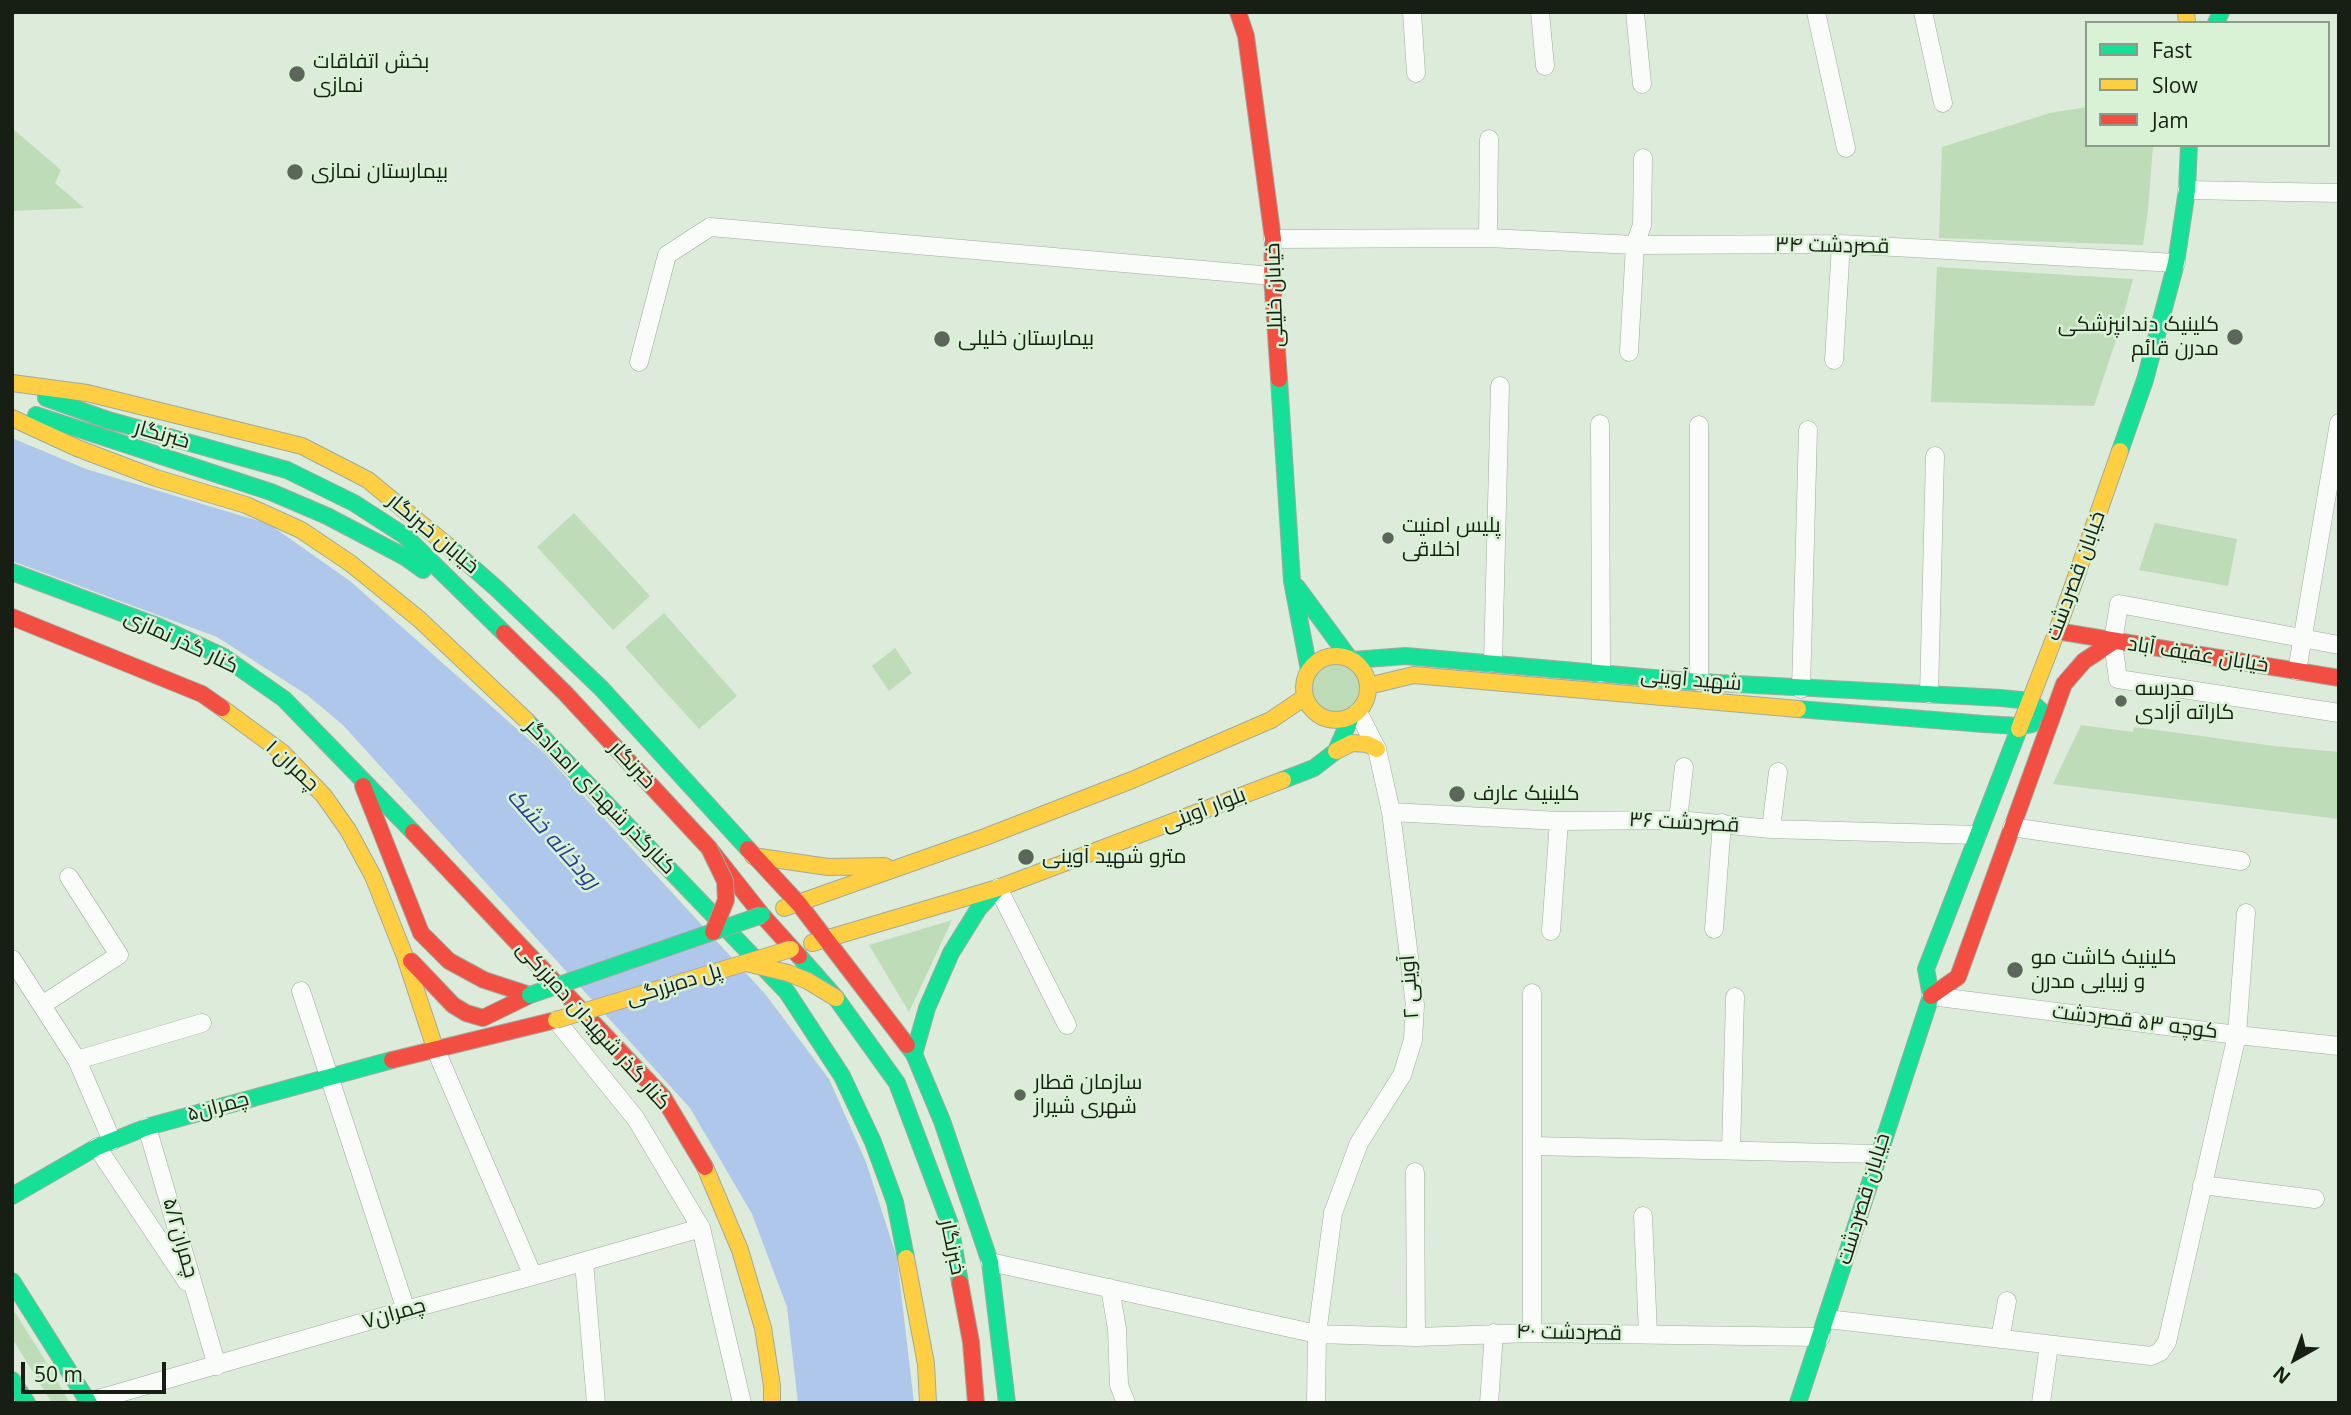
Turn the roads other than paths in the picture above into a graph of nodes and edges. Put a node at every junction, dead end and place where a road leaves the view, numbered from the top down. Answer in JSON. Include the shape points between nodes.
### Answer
{"nodes":[{"id":1,"x":1238,"y":12,"type":"edge"},
{"id":2,"x":1412,"y":12,"type":"edge"},
{"id":3,"x":1540,"y":12,"type":"edge"},
{"id":4,"x":1635,"y":12,"type":"edge"},
{"id":5,"x":1816,"y":12,"type":"edge"},
{"id":6,"x":1923,"y":12,"type":"edge"},
{"id":7,"x":1545,"y":66,"type":"dead end"},
{"id":8,"x":1416,"y":73,"type":"dead end"},
{"id":9,"x":1642,"y":84,"type":"dead end"},
{"id":10,"x":1943,"y":103,"type":"dead end"},
{"id":11,"x":1489,"y":139,"type":"dead end"},
{"id":12,"x":2189,"y":147,"type":"edge"},
{"id":13,"x":1846,"y":148,"type":"dead end"},
{"id":14,"x":1643,"y":158,"type":"dead end"},
{"id":15,"x":2186,"y":190,"type":"junction"},
{"id":16,"x":2339,"y":193,"type":"edge"},
{"id":17,"x":1488,"y":238,"type":"junction"},
{"id":18,"x":1273,"y":239,"type":"junction"},
{"id":19,"x":1841,"y":244,"type":"junction"},
{"id":20,"x":1635,"y":245,"type":"junction"},
{"id":21,"x":2176,"y":263,"type":"junction"},
{"id":22,"x":1272,"y":276,"type":"junction"},
{"id":23,"x":1629,"y":352,"type":"dead end"},
{"id":24,"x":1833,"y":360,"type":"dead end"},
{"id":25,"x":639,"y":362,"type":"dead end"},
{"id":26,"x":12,"y":384,"type":"edge"},
{"id":27,"x":1500,"y":386,"type":"dead end"},
{"id":28,"x":12,"y":408,"type":"edge"},
{"id":29,"x":12,"y":418,"type":"edge"},
{"id":30,"x":2339,"y":423,"type":"edge"},
{"id":31,"x":1600,"y":424,"type":"dead end"},
{"id":32,"x":1699,"y":425,"type":"dead end"},
{"id":33,"x":1808,"y":430,"type":"dead end"},
{"id":34,"x":1935,"y":456,"type":"dead end"},
{"id":35,"x":12,"y":572,"type":"edge"},
{"id":36,"x":1293,"y":581,"type":"junction"},
{"id":37,"x":485,"y":615,"type":"junction"},
{"id":38,"x":12,"y":617,"type":"edge"},
{"id":39,"x":2057,"y":631,"type":"junction"},
{"id":40,"x":2301,"y":639,"type":"junction"},
{"id":41,"x":2113,"y":642,"type":"junction"},
{"id":42,"x":2339,"y":645,"type":"edge"},
{"id":43,"x":1351,"y":660,"type":"junction"},
{"id":44,"x":1493,"y":663,"type":"junction"},
{"id":45,"x":1309,"y":670,"type":"junction"},
{"id":46,"x":2297,"y":671,"type":"junction"},
{"id":47,"x":1601,"y":673,"type":"junction"},
{"id":48,"x":2339,"y":678,"type":"edge"},
{"id":49,"x":1699,"y":682,"type":"junction"},
{"id":50,"x":1368,"y":686,"type":"junction"},
{"id":51,"x":1801,"y":689,"type":"junction"},
{"id":52,"x":1929,"y":694,"type":"junction"},
{"id":53,"x":1305,"y":697,"type":"junction"},
{"id":54,"x":2029,"y":701,"type":"junction"},
{"id":55,"x":2339,"y":713,"type":"edge"},
{"id":56,"x":1354,"y":714,"type":"junction"},
{"id":57,"x":2051,"y":720,"type":"junction"},
{"id":58,"x":2019,"y":726,"type":"junction"},
{"id":59,"x":1377,"y":749,"type":"junction"},
{"id":60,"x":1336,"y":751,"type":"junction"},
{"id":61,"x":1684,"y":767,"type":"dead end"},
{"id":62,"x":1778,"y":772,"type":"dead end"},
{"id":63,"x":359,"y":775,"type":"junction"},
{"id":64,"x":1391,"y":812,"type":"junction"},
{"id":65,"x":1678,"y":820,"type":"junction"},
{"id":66,"x":1559,"y":821,"type":"junction"},
{"id":67,"x":1722,"y":823,"type":"junction"},
{"id":68,"x":2012,"y":827,"type":"junction"},
{"id":69,"x":1771,"y":829,"type":"junction"},
{"id":70,"x":1977,"y":835,"type":"junction"},
{"id":71,"x":709,"y":848,"type":"junction"},
{"id":72,"x":753,"y":856,"type":"junction"},
{"id":73,"x":2241,"y":861,"type":"dead end"},
{"id":74,"x":907,"y":866,"type":"junction"},
{"id":75,"x":69,"y":877,"type":"dead end"},
{"id":76,"x":998,"y":888,"type":"junction"},
{"id":77,"x":799,"y":904,"type":"junction"},
{"id":78,"x":2246,"y":913,"type":"dead end"},
{"id":79,"x":762,"y":915,"type":"junction"},
{"id":80,"x":1714,"y":929,"type":"dead end"},
{"id":81,"x":1551,"y":931,"type":"dead end"},
{"id":82,"x":713,"y":932,"type":"junction"},
{"id":83,"x":827,"y":939,"type":"junction"},
{"id":84,"x":791,"y":949,"type":"junction"},
{"id":85,"x":404,"y":954,"type":"junction"},
{"id":86,"x":12,"y":958,"type":"edge"},
{"id":87,"x":745,"y":963,"type":"junction"},
{"id":88,"x":301,"y":990,"type":"dead end"},
{"id":89,"x":1532,"y":993,"type":"dead end"},
{"id":90,"x":530,"y":995,"type":"junction"},
{"id":91,"x":1931,"y":996,"type":"junction"},
{"id":92,"x":1735,"y":997,"type":"dead end"},
{"id":93,"x":836,"y":998,"type":"junction"},
{"id":94,"x":42,"y":1005,"type":"junction"},
{"id":95,"x":556,"y":1020,"type":"junction"},
{"id":96,"x":202,"y":1023,"type":"dead end"},
{"id":97,"x":1067,"y":1025,"type":"dead end"},
{"id":98,"x":2237,"y":1035,"type":"junction"},
{"id":99,"x":2339,"y":1046,"type":"edge"},
{"id":100,"x":435,"y":1048,"type":"junction"},
{"id":101,"x":914,"y":1054,"type":"junction"},
{"id":102,"x":77,"y":1060,"type":"junction"},
{"id":103,"x":329,"y":1077,"type":"junction"},
{"id":104,"x":147,"y":1127,"type":"junction"},
{"id":105,"x":104,"y":1144,"type":"junction"},
{"id":106,"x":1533,"y":1146,"type":"junction"},
{"id":107,"x":1731,"y":1150,"type":"junction"},
{"id":108,"x":1878,"y":1154,"type":"junction"},
{"id":109,"x":1415,"y":1172,"type":"dead end"},
{"id":110,"x":2202,"y":1185,"type":"junction"},
{"id":111,"x":12,"y":1196,"type":"edge"},
{"id":112,"x":2315,"y":1199,"type":"dead end"},
{"id":113,"x":1643,"y":1216,"type":"dead end"},
{"id":114,"x":701,"y":1228,"type":"junction"},
{"id":115,"x":584,"y":1262,"type":"junction"},
{"id":116,"x":990,"y":1262,"type":"junction"},
{"id":117,"x":533,"y":1276,"type":"junction"},
{"id":118,"x":12,"y":1281,"type":"edge"},
{"id":119,"x":1110,"y":1288,"type":"junction"},
{"id":120,"x":197,"y":1297,"type":"junction"},
{"id":121,"x":2007,"y":1301,"type":"dead end"},
{"id":122,"x":406,"y":1310,"type":"junction"},
{"id":123,"x":1827,"y":1320,"type":"junction"},
{"id":124,"x":1532,"y":1332,"type":"junction"},
{"id":125,"x":1494,"y":1333,"type":"junction"},
{"id":126,"x":1317,"y":1334,"type":"junction"},
{"id":127,"x":1648,"y":1334,"type":"junction"},
{"id":128,"x":1416,"y":1337,"type":"junction"},
{"id":129,"x":1821,"y":1337,"type":"junction"},
{"id":130,"x":2000,"y":1339,"type":"junction"},
{"id":131,"x":2049,"y":1345,"type":"junction"},
{"id":132,"x":217,"y":1366,"type":"junction"},
{"id":133,"x":12,"y":1380,"type":"edge"},
{"id":134,"x":27,"y":1403,"type":"edge"},
{"id":135,"x":88,"y":1403,"type":"edge"},
{"id":136,"x":596,"y":1403,"type":"edge"},
{"id":137,"x":742,"y":1403,"type":"edge"},
{"id":138,"x":772,"y":1403,"type":"edge"},
{"id":139,"x":928,"y":1403,"type":"edge"},
{"id":140,"x":976,"y":1403,"type":"edge"},
{"id":141,"x":1007,"y":1403,"type":"edge"},
{"id":142,"x":1126,"y":1403,"type":"edge"},
{"id":143,"x":1316,"y":1403,"type":"edge"},
{"id":144,"x":1489,"y":1403,"type":"edge"},
{"id":145,"x":1798,"y":1403,"type":"edge"},
{"id":146,"x":2041,"y":1403,"type":"edge"}],
"edges":[{"from":1,"to":18,"type":"main road","name":"خیابان خلیلی","via":[[1262,144]]},
{"from":2,"to":8,"type":"street"},
{"from":3,"to":7,"type":"street"},
{"from":4,"to":9,"type":"street"},
{"from":5,"to":13,"type":"street"},
{"from":6,"to":10,"type":"street"},
{"from":11,"to":17,"type":"street"},
{"from":12,"to":15,"type":"main road","name":"خیابان قصردشت"},
{"from":14,"to":20,"type":"street","via":[[1642,225]]},
{"from":15,"to":16,"type":"street"},
{"from":15,"to":21,"type":"main road","name":"خیابان قصردشت"},
{"from":17,"to":18,"type":"street","name":"قصردشت ۳۴"},
{"from":17,"to":20,"type":"street","name":"قصردشت ۳۴"},
{"from":18,"to":22,"type":"main road","name":"خیابان خلیلی"},
{"from":19,"to":20,"type":"street","name":"قصردشت ۳۴"},
{"from":19,"to":21,"type":"street","name":"قصردشت ۳۴"},
{"from":19,"to":24,"type":"street"},
{"from":20,"to":23,"type":"street"},
{"from":21,"to":39,"type":"main road","name":"خیابان قصردشت","via":[[2145,380]]},
{"from":22,"to":25,"type":"street","via":[[710,228],[667,255]]},
{"from":22,"to":36,"type":"main road","name":"خیابان خلیلی"},
{"from":26,"to":37,"type":"main road","name":"خبرنگار","via":[[108,420],[287,470],[354,503],[405,536]]},
{"from":26,"to":72,"type":"main road","name":"خیابان خبرنگار","via":[[88,393],[302,446],[368,480],[496,588],[601,688]]},
{"from":27,"to":44,"type":"street"},
{"from":28,"to":37,"type":"main road","via":[[271,492],[327,516],[405,557]]},
{"from":29,"to":139,"type":"main road","name":"کنارگذر شهدای امدادگر","via":[[156,478],[246,505],[301,530],[350,563],[419,619],[551,744],[787,992],[842,1076],[895,1202],[926,1364]]},
{"from":30,"to":40,"type":"street"},
{"from":31,"to":47,"type":"street"},
{"from":32,"to":49,"type":"street"},
{"from":33,"to":51,"type":"street"},
{"from":34,"to":52,"type":"street"},
{"from":35,"to":63,"type":"main road","name":"کنار گذر نمازی","via":[[157,626],[224,657],[284,699]]},
{"from":36,"to":43,"type":"main road"},
{"from":36,"to":45,"type":"main road","name":"خیابان خلیلی"},
{"from":37,"to":71,"type":"main road","name":"خبرنگار","via":[[565,693]]},
{"from":38,"to":85,"type":"main road","name":"چمران ۱","via":[[202,694],[283,753],[324,796],[348,830],[373,876]]},
{"from":39,"to":41,"type":"main road","name":"خیابان عفیف آباد"},
{"from":39,"to":54,"type":"main road","name":"خیابان قصردشت"},
{"from":40,"to":41,"type":"street","via":[[2119,604]]},
{"from":40,"to":42,"type":"street"},
{"from":40,"to":46,"type":"street"},
{"from":41,"to":46,"type":"main road","name":"خیابان عفیف آباد"},
{"from":41,"to":55,"type":"street","via":[[2118,679]]},
{"from":41,"to":57,"type":"main road","name":"خیابان قصردشت","via":[[2084,661],[2064,684]]},
{"from":43,"to":44,"type":"main road","name":"شهید آوینی","via":[[1406,656]]},
{"from":43,"to":45,"type":"main road","via":[[1328,657]]},
{"from":43,"to":50,"type":"main road","via":[[1363,671]]},
{"from":44,"to":47,"type":"main road","name":"شهید آوینی"},
{"from":45,"to":53,"type":"main road"},
{"from":46,"to":48,"type":"main road","name":"خیابان عفیف آباد"},
{"from":47,"to":49,"type":"main road","name":"شهید آوینی"},
{"from":49,"to":51,"type":"main road","name":"شهید آوینی"},
{"from":50,"to":56,"type":"main road","via":[[1366,700]]},
{"from":50,"to":58,"type":"main road","name":"شهید آوینی","via":[[1414,675]]},
{"from":51,"to":52,"type":"main road","name":"شهید آوینی"},
{"from":52,"to":54,"type":"main road","name":"شهید آوینی"},
{"from":53,"to":56,"type":"main road","via":[[1313,711],[1327,719]]},
{"from":53,"to":74,"type":"main road","via":[[1271,720],[1132,780]]},
{"from":54,"to":57,"type":"main road"},
{"from":54,"to":58,"type":"main road","name":"خیابان قصردشت"},
{"from":56,"to":59,"type":"street","name":"۲ آوینی"},
{"from":56,"to":60,"type":"main road"},
{"from":57,"to":58,"type":"main road","name":"شهید آوینی"},
{"from":57,"to":68,"type":"main road","name":"خیابان قصردشت"},
{"from":58,"to":70,"type":"main road","name":"خیابان قصردشت"},
{"from":59,"to":60,"type":"main road","via":[[1352,743]]},
{"from":59,"to":64,"type":"street","name":"۲ آوینی"},
{"from":60,"to":76,"type":"main road","name":"بلوار آوینی","via":[[1314,768]]},
{"from":61,"to":65,"type":"street"},
{"from":62,"to":69,"type":"street"},
{"from":63,"to":90,"type":"main road","via":[[422,933],[449,961],[484,980]]},
{"from":63,"to":138,"type":"main road","name":"کنار گذر شهیدان ده‌بزرکی","via":[[663,1097],[704,1165],[740,1250],[763,1328]]},
{"from":64,"to":66,"type":"street","name":"۳۶ قصردشت"},
{"from":64,"to":126,"type":"street","name":"۲ آوینی","via":[[1415,1005],[1413,1040],[1402,1076],[1359,1143],[1333,1213]]},
{"from":65,"to":66,"type":"street","name":"۳۶ قصردشت"},
{"from":65,"to":67,"type":"street","name":"۳۶ قصردشت"},
{"from":66,"to":81,"type":"street"},
{"from":67,"to":69,"type":"street","name":"۳۶ قصردشت"},
{"from":67,"to":80,"type":"street"},
{"from":68,"to":73,"type":"street"},
{"from":68,"to":91,"type":"main road","name":"خیابان قصردشت","via":[[1958,977]]},
{"from":69,"to":70,"type":"street","name":"۳۶ قصردشت"},
{"from":70,"to":91,"type":"main road","name":"خیابان قصردشت","via":[[1926,969]]},
{"from":71,"to":79,"type":"main road","name":"خبرنگار"},
{"from":71,"to":82,"type":"main road","bridge":true,"via":[[725,881],[726,900]]},
{"from":72,"to":74,"type":"main road","via":[[828,867]]},
{"from":72,"to":77,"type":"main road","name":"خبرنگار"},
{"from":74,"to":77,"type":"main road"},
{"from":75,"to":94,"type":"street","via":[[119,955]]},
{"from":76,"to":83,"type":"main road","name":"بلوار آوینی"},
{"from":76,"to":97,"type":"street"},
{"from":76,"to":101,"type":"main road","via":[[979,908],[951,953],[927,1008]]},
{"from":77,"to":79,"type":"main road"},
{"from":77,"to":83,"type":"main road","name":"خبرنگار"},
{"from":78,"to":98,"type":"street"},
{"from":79,"to":82,"type":"main road","name":"پل ده‌بزرگی","bridge":true},
{"from":79,"to":84,"type":"main road","name":"خبرنگار"},
{"from":82,"to":90,"type":"main road","name":"پل ده‌بزرگی","bridge":true},
{"from":83,"to":84,"type":"main road","name":"بلوار آوینی"},
{"from":83,"to":101,"type":"main road","name":"خبرنگار"},
{"from":84,"to":87,"type":"main road","name":"پل ده‌بزرگی","bridge":true},
{"from":84,"to":93,"type":"main road","name":"خبرنگار"},
{"from":85,"to":90,"type":"main road","name":"پل ده‌بزرگی","via":[[466,1013],[483,1017]]},
{"from":85,"to":100,"type":"main road","name":"چمران ۱"},
{"from":86,"to":94,"type":"street","name":"چمران۵/۲"},
{"from":87,"to":93,"type":"main road","bridge":true,"via":[[788,973]]},
{"from":87,"to":95,"type":"main road","name":"پل ده‌بزرگی","bridge":true},
{"from":88,"to":103,"type":"street"},
{"from":89,"to":106,"type":"street"},
{"from":91,"to":98,"type":"street","name":"کوچه ۵۳ قصردشت"},
{"from":91,"to":108,"type":"main road","name":"خیابان قصردشت"},
{"from":92,"to":107,"type":"street"},
{"from":93,"to":140,"type":"main road","name":"خبرنگار","via":[[897,1083],[950,1224],[971,1342]]},
{"from":94,"to":102,"type":"street","name":"چمران۵/۲"},
{"from":95,"to":100,"type":"main road","name":"پل ده‌بزرگی"},
{"from":95,"to":114,"type":"street","via":[[636,1119]]},
{"from":96,"to":102,"type":"street"},
{"from":98,"to":99,"type":"street","name":"کوچه ۵۳ قصردشت"},
{"from":98,"to":110,"type":"street"},
{"from":100,"to":103,"type":"main road","name":"چمران۵"},
{"from":100,"to":117,"type":"street"},
{"from":101,"to":116,"type":"main road","name":"خبرنگار"},
{"from":102,"to":105,"type":"street","name":"چمران۵/۲"},
{"from":103,"to":104,"type":"main road","name":"چمران۵"},
{"from":103,"to":122,"type":"street"},
{"from":104,"to":105,"type":"main road","name":"چمران۵"},
{"from":104,"to":120,"type":"street","name":"چمران۵/۲"},
{"from":105,"to":111,"type":"main road","name":"چمران۵"},
{"from":105,"to":120,"type":"street","name":"چمران۵/۲"},
{"from":106,"to":107,"type":"street"},
{"from":106,"to":124,"type":"street"},
{"from":107,"to":108,"type":"street"},
{"from":108,"to":123,"type":"main road","name":"خیابان قصردشت"},
{"from":109,"to":128,"type":"street"},
{"from":110,"to":112,"type":"street"},
{"from":110,"to":131,"type":"street","via":[[2167,1342],[2160,1352],[2151,1356]]},
{"from":113,"to":127,"type":"street"},
{"from":114,"to":115,"type":"street","name":"چمران۷"},
{"from":114,"to":137,"type":"street"},
{"from":115,"to":117,"type":"street","name":"چمران۷"},
{"from":115,"to":136,"type":"street"},
{"from":116,"to":119,"type":"street","name":"۴۰ قصردشت"},
{"from":116,"to":141,"type":"main road","name":"خبرنگار"},
{"from":117,"to":122,"type":"street","name":"چمران۷"},
{"from":118,"to":135,"type":"main road"},
{"from":119,"to":126,"type":"street","name":"۴۰ قصردشت"},
{"from":119,"to":142,"type":"street","via":[[1119,1385]]},
{"from":120,"to":132,"type":"street"},
{"from":121,"to":130,"type":"street"},
{"from":122,"to":132,"type":"street","name":"چمران۷"},
{"from":123,"to":129,"type":"main road","name":"خیابان قصردشت"},
{"from":123,"to":130,"type":"street"},
{"from":124,"to":125,"type":"street","name":"۴۰ قصردشت"},
{"from":124,"to":127,"type":"street","name":"۴۰ قصردشت"},
{"from":125,"to":128,"type":"street","name":"۴۰ قصردشت"},
{"from":125,"to":144,"type":"street"},
{"from":126,"to":128,"type":"street","name":"۴۰ قصردشت"},
{"from":126,"to":143,"type":"street","name":"۲ آوینی"},
{"from":127,"to":129,"type":"street","name":"۴۰ قصردشت"},
{"from":129,"to":145,"type":"main road","name":"خیابان قصردشت"},
{"from":130,"to":131,"type":"street"},
{"from":131,"to":146,"type":"street"},
{"from":132,"to":135,"type":"street","name":"چمران۷"},
{"from":133,"to":134,"type":"main road"}]}
